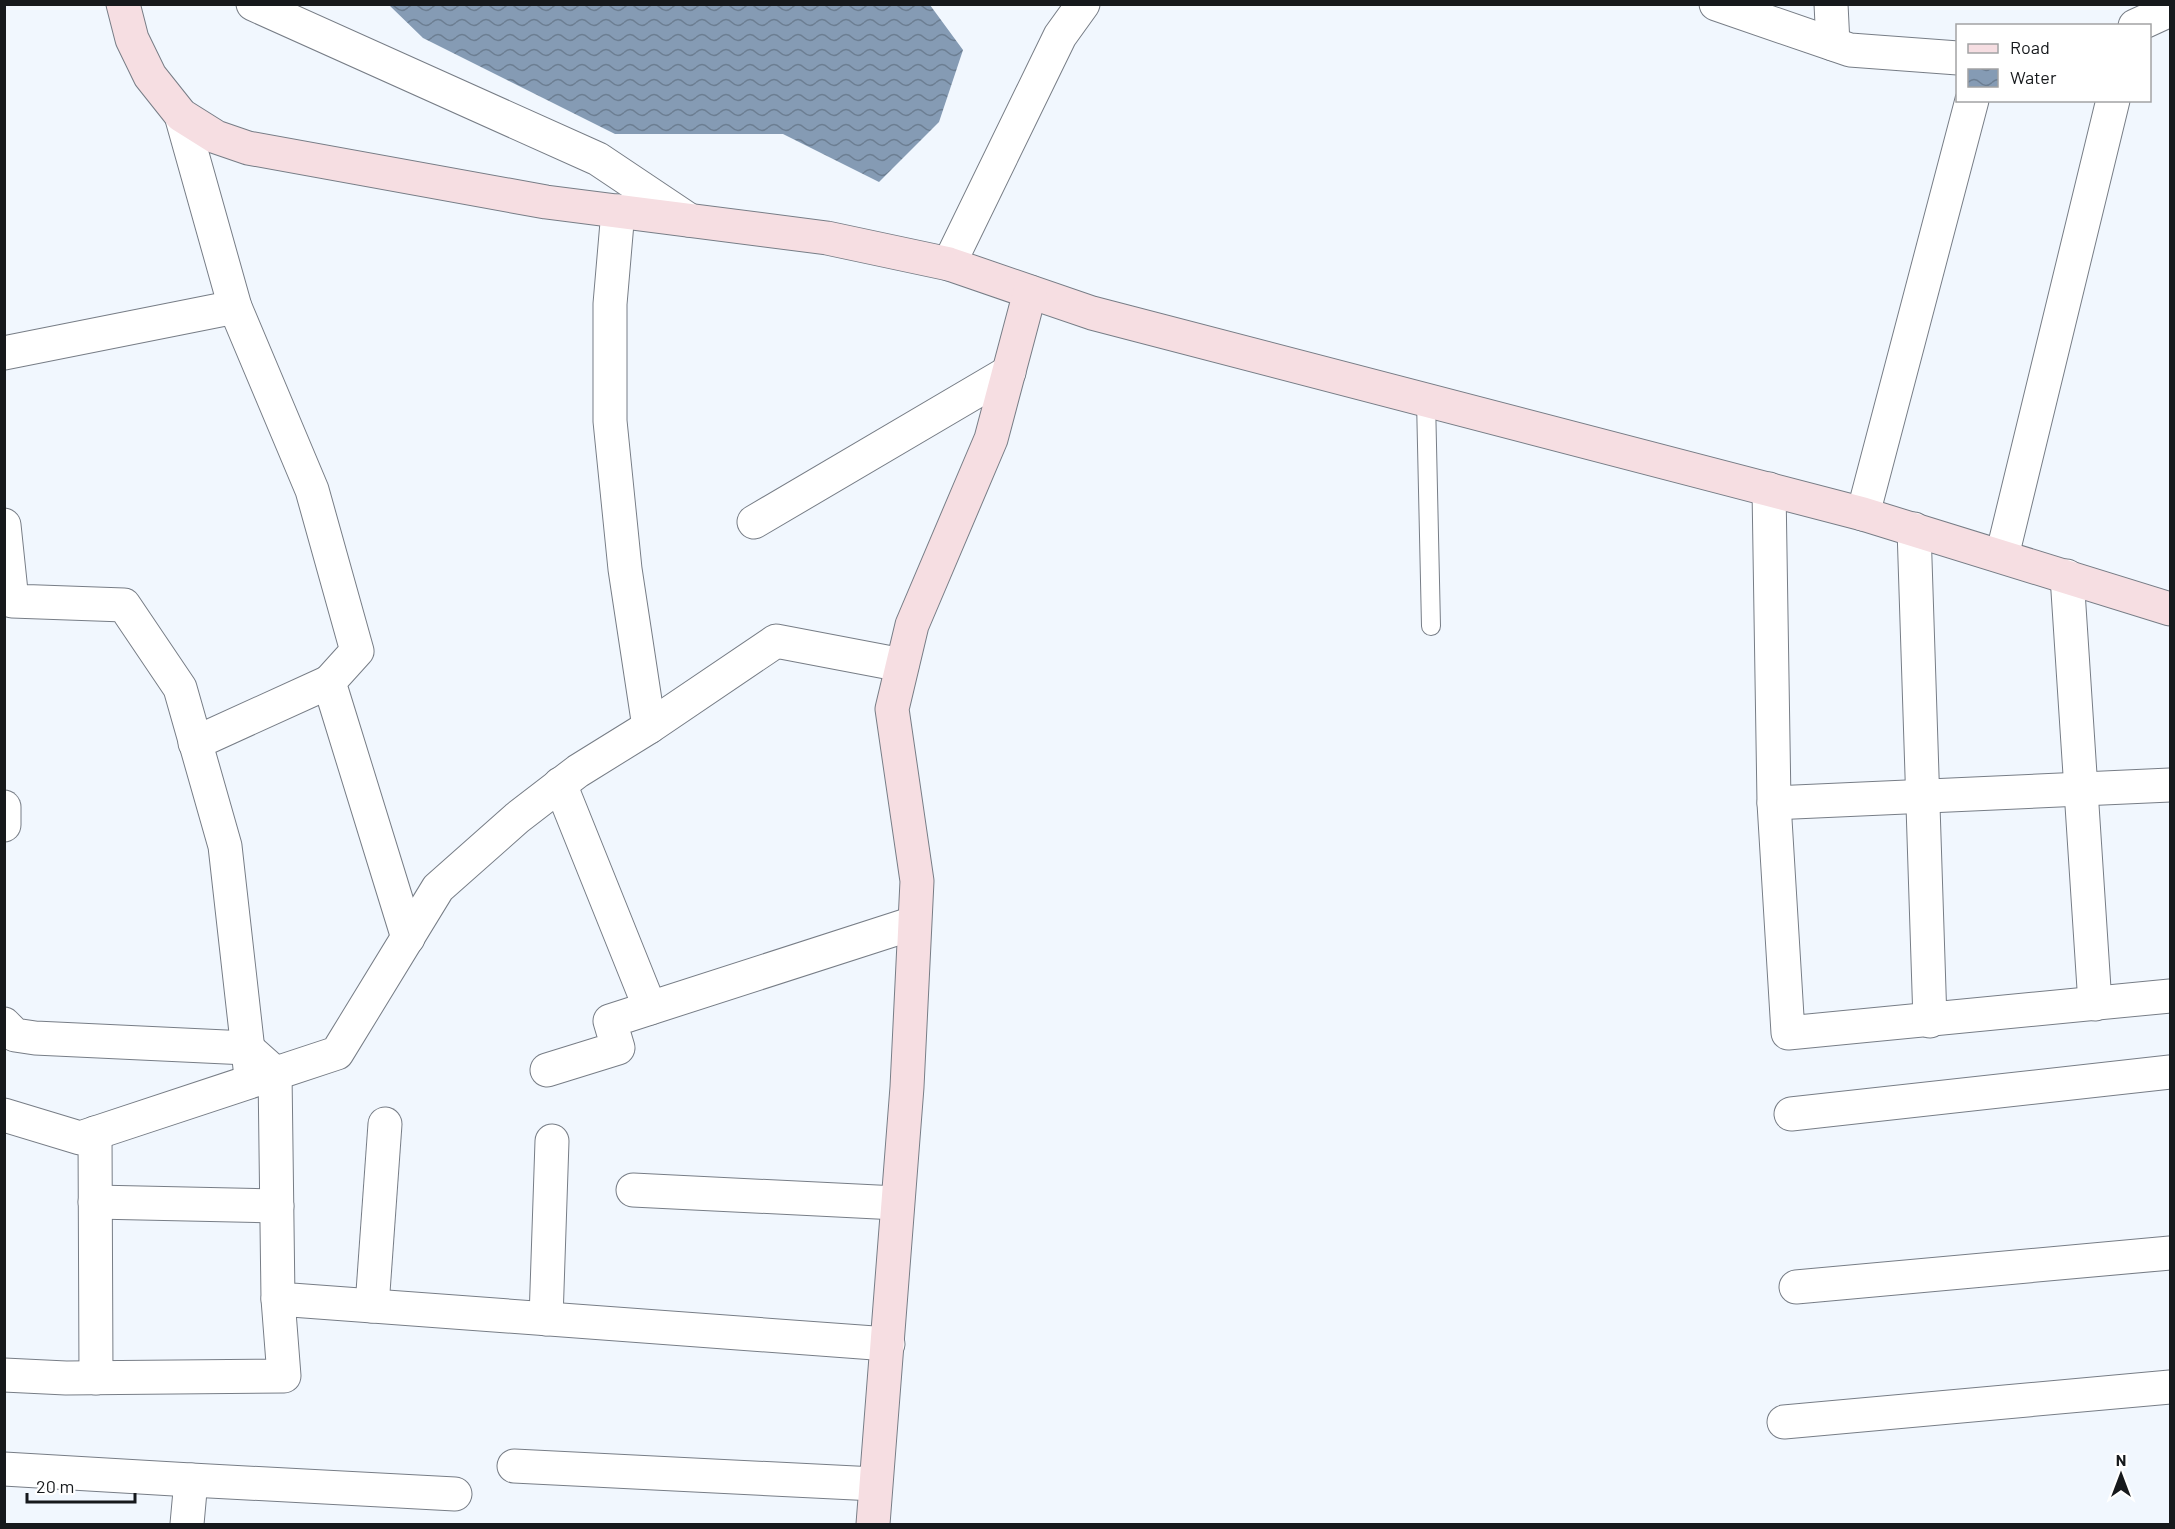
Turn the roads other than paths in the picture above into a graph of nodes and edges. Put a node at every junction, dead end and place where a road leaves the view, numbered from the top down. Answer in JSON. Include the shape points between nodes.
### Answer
{"nodes":[{"id":1,"x":123,"y":4,"type":"edge"},
{"id":2,"x":254,"y":4,"type":"edge"},
{"id":3,"x":1083,"y":4,"type":"edge"},
{"id":4,"x":1716,"y":4,"type":"edge"},
{"id":5,"x":1831,"y":4,"type":"edge"},
{"id":6,"x":2170,"y":10,"type":"edge"},
{"id":7,"x":2139,"y":24,"type":"edge"},
{"id":8,"x":1833,"y":44,"type":"junction"},
{"id":9,"x":1956,"y":58,"type":"edge"},
{"id":10,"x":1971,"y":102,"type":"edge"},
{"id":11,"x":2113,"y":102,"type":"edge"},
{"id":12,"x":182,"y":115,"type":"junction"},
{"id":13,"x":618,"y":211,"type":"junction"},
{"id":14,"x":689,"y":220,"type":"junction"},
{"id":15,"x":949,"y":264,"type":"junction"},
{"id":16,"x":1030,"y":292,"type":"junction"},
{"id":17,"x":235,"y":307,"type":"junction"},
{"id":18,"x":4,"y":353,"type":"edge"},
{"id":19,"x":1009,"y":372,"type":"junction"},
{"id":20,"x":1426,"y":400,"type":"junction"},
{"id":21,"x":1769,"y":489,"type":"junction"},
{"id":22,"x":1863,"y":513,"type":"junction"},
{"id":23,"x":754,"y":522,"type":"dead end"},
{"id":24,"x":4,"y":525,"type":"edge"},
{"id":25,"x":1914,"y":529,"type":"junction"},
{"id":26,"x":2002,"y":556,"type":"junction"},
{"id":27,"x":2067,"y":576,"type":"junction"},
{"id":28,"x":2170,"y":609,"type":"edge"},
{"id":29,"x":1431,"y":626,"type":"dead end"},
{"id":30,"x":903,"y":665,"type":"junction"},
{"id":31,"x":329,"y":682,"type":"junction"},
{"id":32,"x":649,"y":727,"type":"junction"},
{"id":33,"x":195,"y":743,"type":"junction"},
{"id":34,"x":560,"y":784,"type":"junction"},
{"id":35,"x":2170,"y":785,"type":"edge"},
{"id":36,"x":2081,"y":789,"type":"junction"},
{"id":37,"x":1922,"y":796,"type":"junction"},
{"id":38,"x":1774,"y":803,"type":"junction"},
{"id":39,"x":4,"y":807,"type":"edge"},
{"id":40,"x":4,"y":825,"type":"edge"},
{"id":41,"x":914,"y":923,"type":"junction"},
{"id":42,"x":408,"y":938,"type":"junction"},
{"id":43,"x":2170,"y":996,"type":"edge"},
{"id":44,"x":2095,"y":1004,"type":"junction"},
{"id":45,"x":650,"y":1008,"type":"junction"},
{"id":46,"x":1930,"y":1021,"type":"junction"},
{"id":47,"x":4,"y":1024,"type":"edge"},
{"id":48,"x":248,"y":1048,"type":"junction"},
{"id":49,"x":547,"y":1070,"type":"dead end"},
{"id":50,"x":2170,"y":1072,"type":"edge"},
{"id":51,"x":263,"y":1077,"type":"junction"},
{"id":52,"x":1791,"y":1114,"type":"dead end"},
{"id":53,"x":4,"y":1115,"type":"edge"},
{"id":54,"x":385,"y":1124,"type":"dead end"},
{"id":55,"x":95,"y":1133,"type":"junction"},
{"id":56,"x":552,"y":1141,"type":"dead end"},
{"id":57,"x":633,"y":1190,"type":"dead end"},
{"id":58,"x":95,"y":1202,"type":"junction"},
{"id":59,"x":897,"y":1203,"type":"junction"},
{"id":60,"x":276,"y":1206,"type":"junction"},
{"id":61,"x":2170,"y":1253,"type":"edge"},
{"id":62,"x":1796,"y":1287,"type":"dead end"},
{"id":63,"x":278,"y":1299,"type":"junction"},
{"id":64,"x":372,"y":1306,"type":"junction"},
{"id":65,"x":546,"y":1319,"type":"junction"},
{"id":66,"x":888,"y":1344,"type":"junction"},
{"id":67,"x":4,"y":1376,"type":"edge"},
{"id":68,"x":96,"y":1377,"type":"junction"},
{"id":69,"x":2170,"y":1387,"type":"edge"},
{"id":70,"x":1784,"y":1422,"type":"dead end"},
{"id":71,"x":514,"y":1466,"type":"dead end"},
{"id":72,"x":4,"y":1469,"type":"edge"},
{"id":73,"x":191,"y":1480,"type":"junction"},
{"id":74,"x":875,"y":1484,"type":"junction"},
{"id":75,"x":455,"y":1494,"type":"dead end"},
{"id":76,"x":187,"y":1524,"type":"edge"},
{"id":77,"x":873,"y":1524,"type":"edge"}],
"edges":[{"from":1,"to":12,"type":"street","via":[[132,39],[150,76]]},
{"from":2,"to":14,"type":"street","via":[[598,159]]},
{"from":3,"to":15,"type":"street","via":[[1060,36]]},
{"from":4,"to":8,"type":"street"},
{"from":5,"to":8,"type":"street"},
{"from":6,"to":7,"type":"street"},
{"from":8,"to":9,"type":"street","via":[[1850,50]]},
{"from":10,"to":22,"type":"street"},
{"from":11,"to":26,"type":"street"},
{"from":12,"to":13,"type":"street","via":[[216,137],[248,148],[546,202]]},
{"from":12,"to":17,"type":"street"},
{"from":13,"to":14,"type":"street"},
{"from":13,"to":32,"type":"street","via":[[610,304],[610,421],[625,569]]},
{"from":14,"to":15,"type":"street","via":[[827,238]]},
{"from":15,"to":16,"type":"street"},
{"from":16,"to":19,"type":"street"},
{"from":16,"to":20,"type":"street","via":[[1092,314]]},
{"from":17,"to":18,"type":"street"},
{"from":17,"to":31,"type":"street","via":[[312,490],[357,651]]},
{"from":19,"to":23,"type":"street"},
{"from":19,"to":30,"type":"street","via":[[991,439],[912,625]]},
{"from":20,"to":21,"type":"street"},
{"from":20,"to":29,"type":"lane"},
{"from":21,"to":22,"type":"street"},
{"from":21,"to":38,"type":"street"},
{"from":22,"to":25,"type":"street"},
{"from":24,"to":33,"type":"street","via":[[12,601],[124,605],[180,688]]},
{"from":25,"to":26,"type":"street"},
{"from":25,"to":37,"type":"street"},
{"from":26,"to":27,"type":"street"},
{"from":27,"to":28,"type":"street"},
{"from":27,"to":36,"type":"street"},
{"from":30,"to":32,"type":"street","via":[[776,641]]},
{"from":30,"to":41,"type":"street","via":[[892,709],[917,881]]},
{"from":31,"to":33,"type":"street"},
{"from":31,"to":42,"type":"street"},
{"from":32,"to":34,"type":"street"},
{"from":33,"to":48,"type":"street","via":[[225,846]]},
{"from":34,"to":42,"type":"street","via":[[438,888]]},
{"from":34,"to":45,"type":"street"},
{"from":35,"to":36,"type":"street"},
{"from":36,"to":37,"type":"street"},
{"from":36,"to":44,"type":"street"},
{"from":37,"to":38,"type":"street"},
{"from":37,"to":46,"type":"street"},
{"from":38,"to":46,"type":"street","via":[[1788,1033]]},
{"from":39,"to":40,"type":"street"},
{"from":41,"to":45,"type":"street"},
{"from":41,"to":59,"type":"street"},
{"from":42,"to":51,"type":"street","via":[[338,1053]]},
{"from":43,"to":44,"type":"street"},
{"from":44,"to":46,"type":"street"},
{"from":45,"to":49,"type":"street","via":[[610,1021],[618,1048]]},
{"from":47,"to":48,"type":"street","via":[[15,1035],[35,1038]]},
{"from":48,"to":51,"type":"street"},
{"from":50,"to":52,"type":"street"},
{"from":51,"to":55,"type":"street"},
{"from":51,"to":60,"type":"street"},
{"from":53,"to":55,"type":"street","via":[[80,1138]]},
{"from":54,"to":64,"type":"street"},
{"from":55,"to":58,"type":"street"},
{"from":56,"to":65,"type":"street"},
{"from":57,"to":59,"type":"street"},
{"from":58,"to":60,"type":"street"},
{"from":58,"to":68,"type":"street"},
{"from":59,"to":66,"type":"street"},
{"from":60,"to":63,"type":"street"},
{"from":61,"to":62,"type":"street"},
{"from":63,"to":64,"type":"street"},
{"from":63,"to":68,"type":"street","via":[[284,1376]]},
{"from":64,"to":65,"type":"street"},
{"from":65,"to":66,"type":"street"},
{"from":66,"to":74,"type":"street"},
{"from":67,"to":68,"type":"street"},
{"from":69,"to":70,"type":"street"},
{"from":71,"to":74,"type":"street"},
{"from":72,"to":73,"type":"street"},
{"from":73,"to":75,"type":"street"},
{"from":73,"to":76,"type":"street"},
{"from":74,"to":77,"type":"street"}]}
